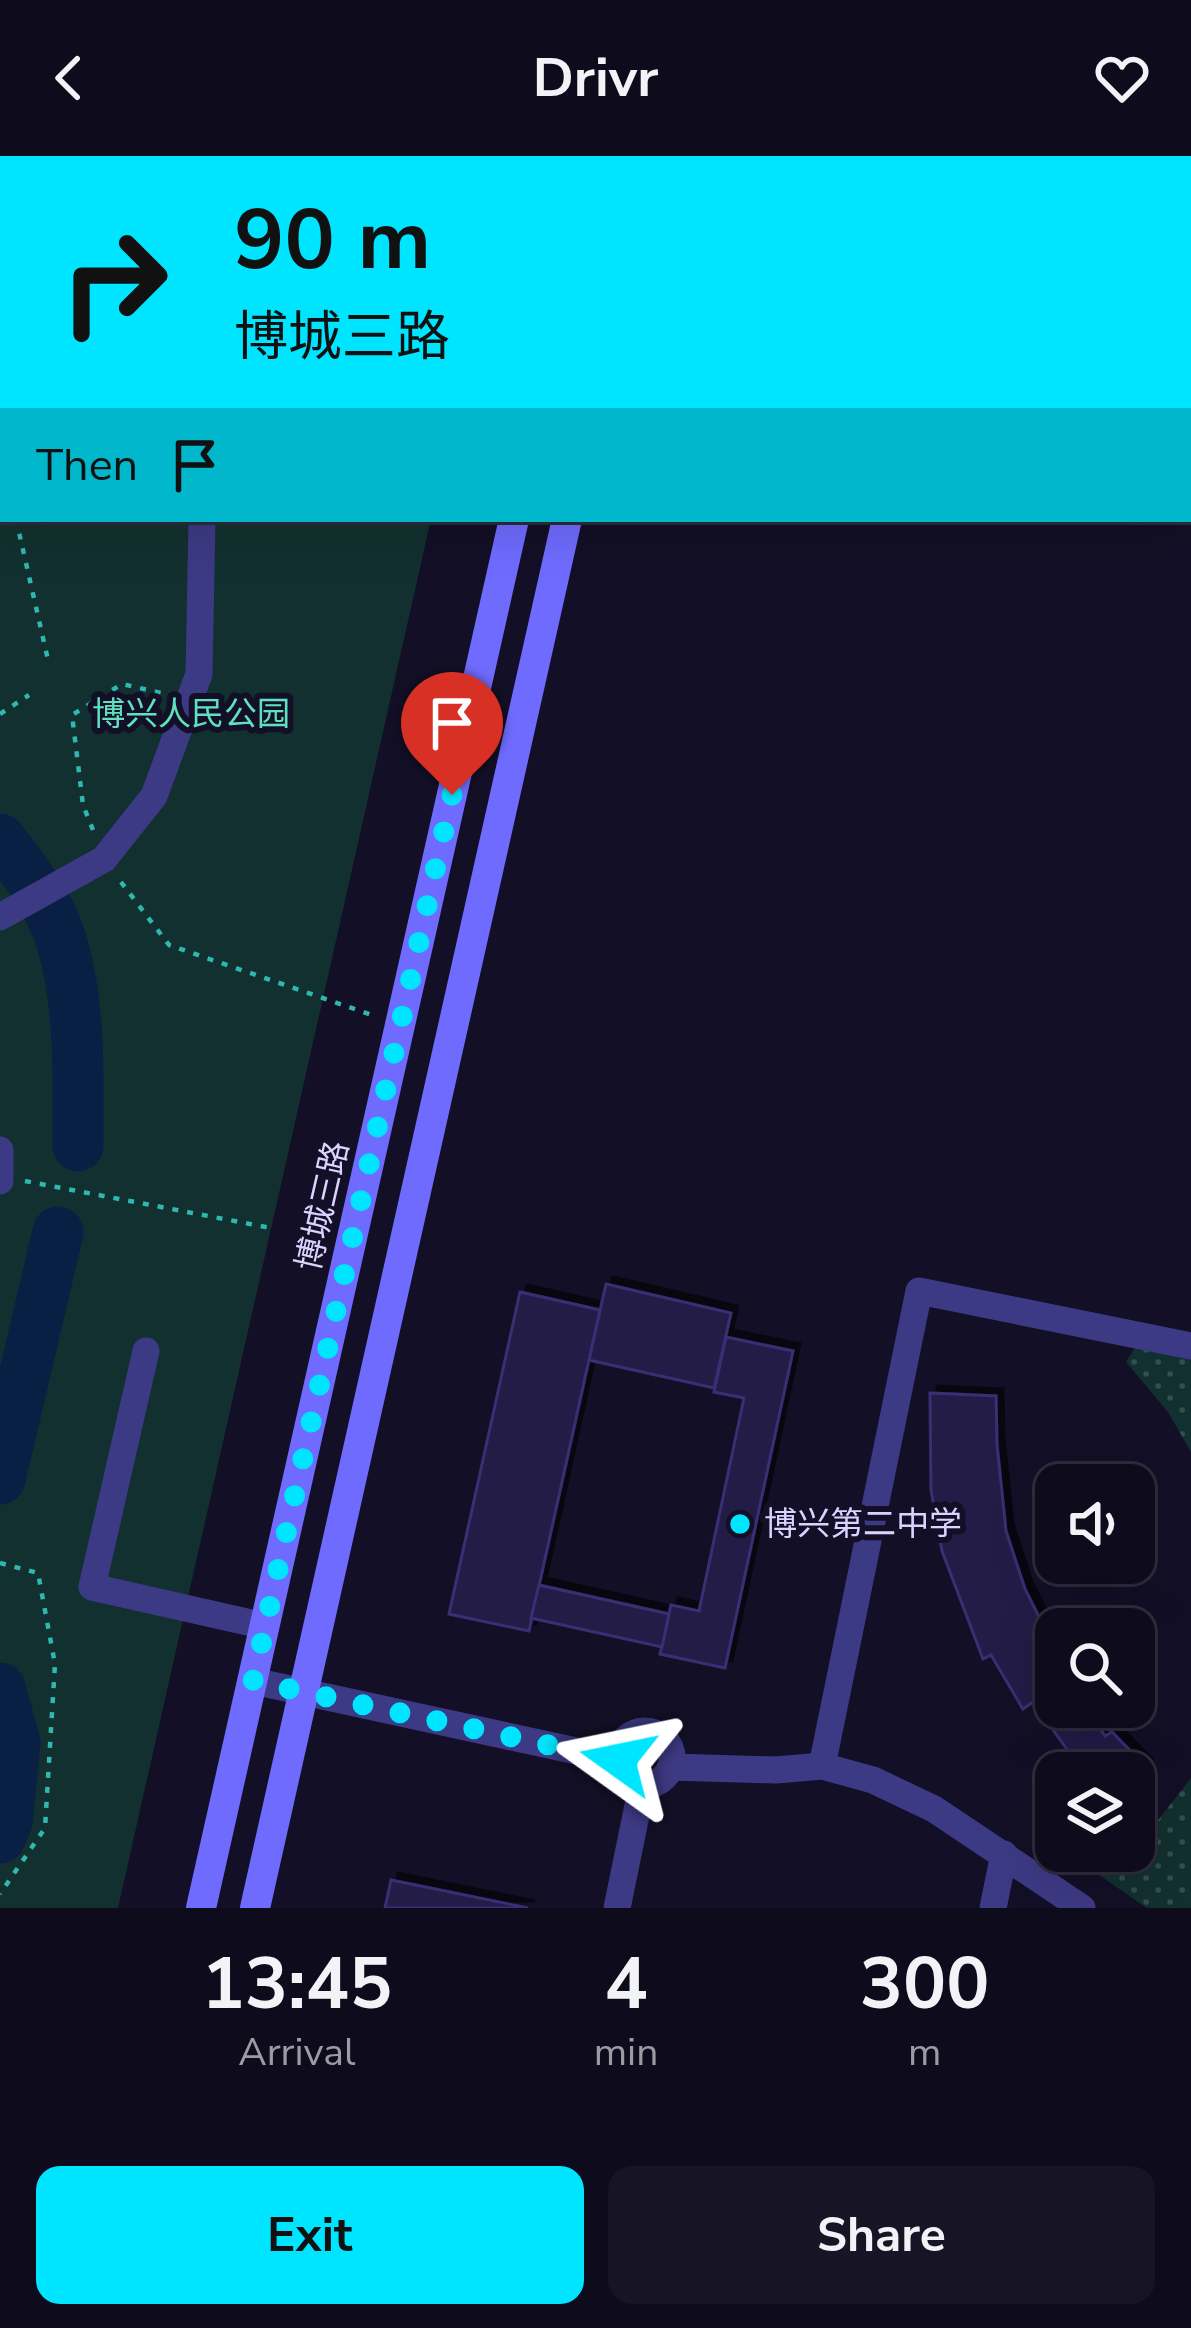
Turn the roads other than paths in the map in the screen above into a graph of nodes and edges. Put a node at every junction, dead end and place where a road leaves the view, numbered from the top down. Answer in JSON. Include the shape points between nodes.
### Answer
{"nodes":[{"id":1,"x":202,"y":522,"type":"edge"},
{"id":2,"x":513,"y":522,"type":"edge"},
{"id":3,"x":566,"y":522,"type":"edge"},
{"id":4,"x":9,"y":912,"type":"edge"},
{"id":5,"x":1191,"y":1346,"type":"edge"},
{"id":6,"x":146,"y":1351,"type":"dead end"},
{"id":7,"x":265,"y":1626,"type":"junction"},
{"id":8,"x":253,"y":1681,"type":"junction"},
{"id":9,"x":304,"y":1691,"type":"junction"},
{"id":10,"x":618,"y":1760,"type":"junction"},
{"id":11,"x":821,"y":1766,"type":"junction"},
{"id":12,"x":671,"y":1767,"type":"junction"},
{"id":13,"x":642,"y":1786,"type":"junction"},
{"id":14,"x":1004,"y":1854,"type":"junction"},
{"id":15,"x":201,"y":1908,"type":"edge"},
{"id":16,"x":255,"y":1908,"type":"edge"},
{"id":17,"x":617,"y":1908,"type":"edge"},
{"id":18,"x":993,"y":1908,"type":"edge"},
{"id":19,"x":1082,"y":1908,"type":"edge"}],
"edges":[{"from":1,"to":4,"type":"street","via":[[199,674],[154,796],[104,860]]},
{"from":2,"to":7,"type":"main road","name":"博城三路"},
{"from":3,"to":9,"type":"main road"},
{"from":5,"to":11,"type":"street","via":[[919,1291]]},
{"from":6,"to":7,"type":"street","via":[[92,1587]]},
{"from":7,"to":8,"type":"main road","name":"博城三路"},
{"from":8,"to":9,"type":"street"},
{"from":8,"to":15,"type":"main road","name":"博城三路"},
{"from":9,"to":10,"type":"street"},
{"from":9,"to":16,"type":"main road"},
{"from":10,"to":12,"type":"street","via":[[628,1736],[646,1731],[669,1745]]},
{"from":10,"to":13,"type":"street"},
{"from":11,"to":12,"type":"street"},
{"from":11,"to":14,"type":"street","via":[[934,1809]]},
{"from":12,"to":13,"type":"street"},
{"from":13,"to":17,"type":"street"},
{"from":14,"to":18,"type":"street"},
{"from":14,"to":19,"type":"street"}]}
